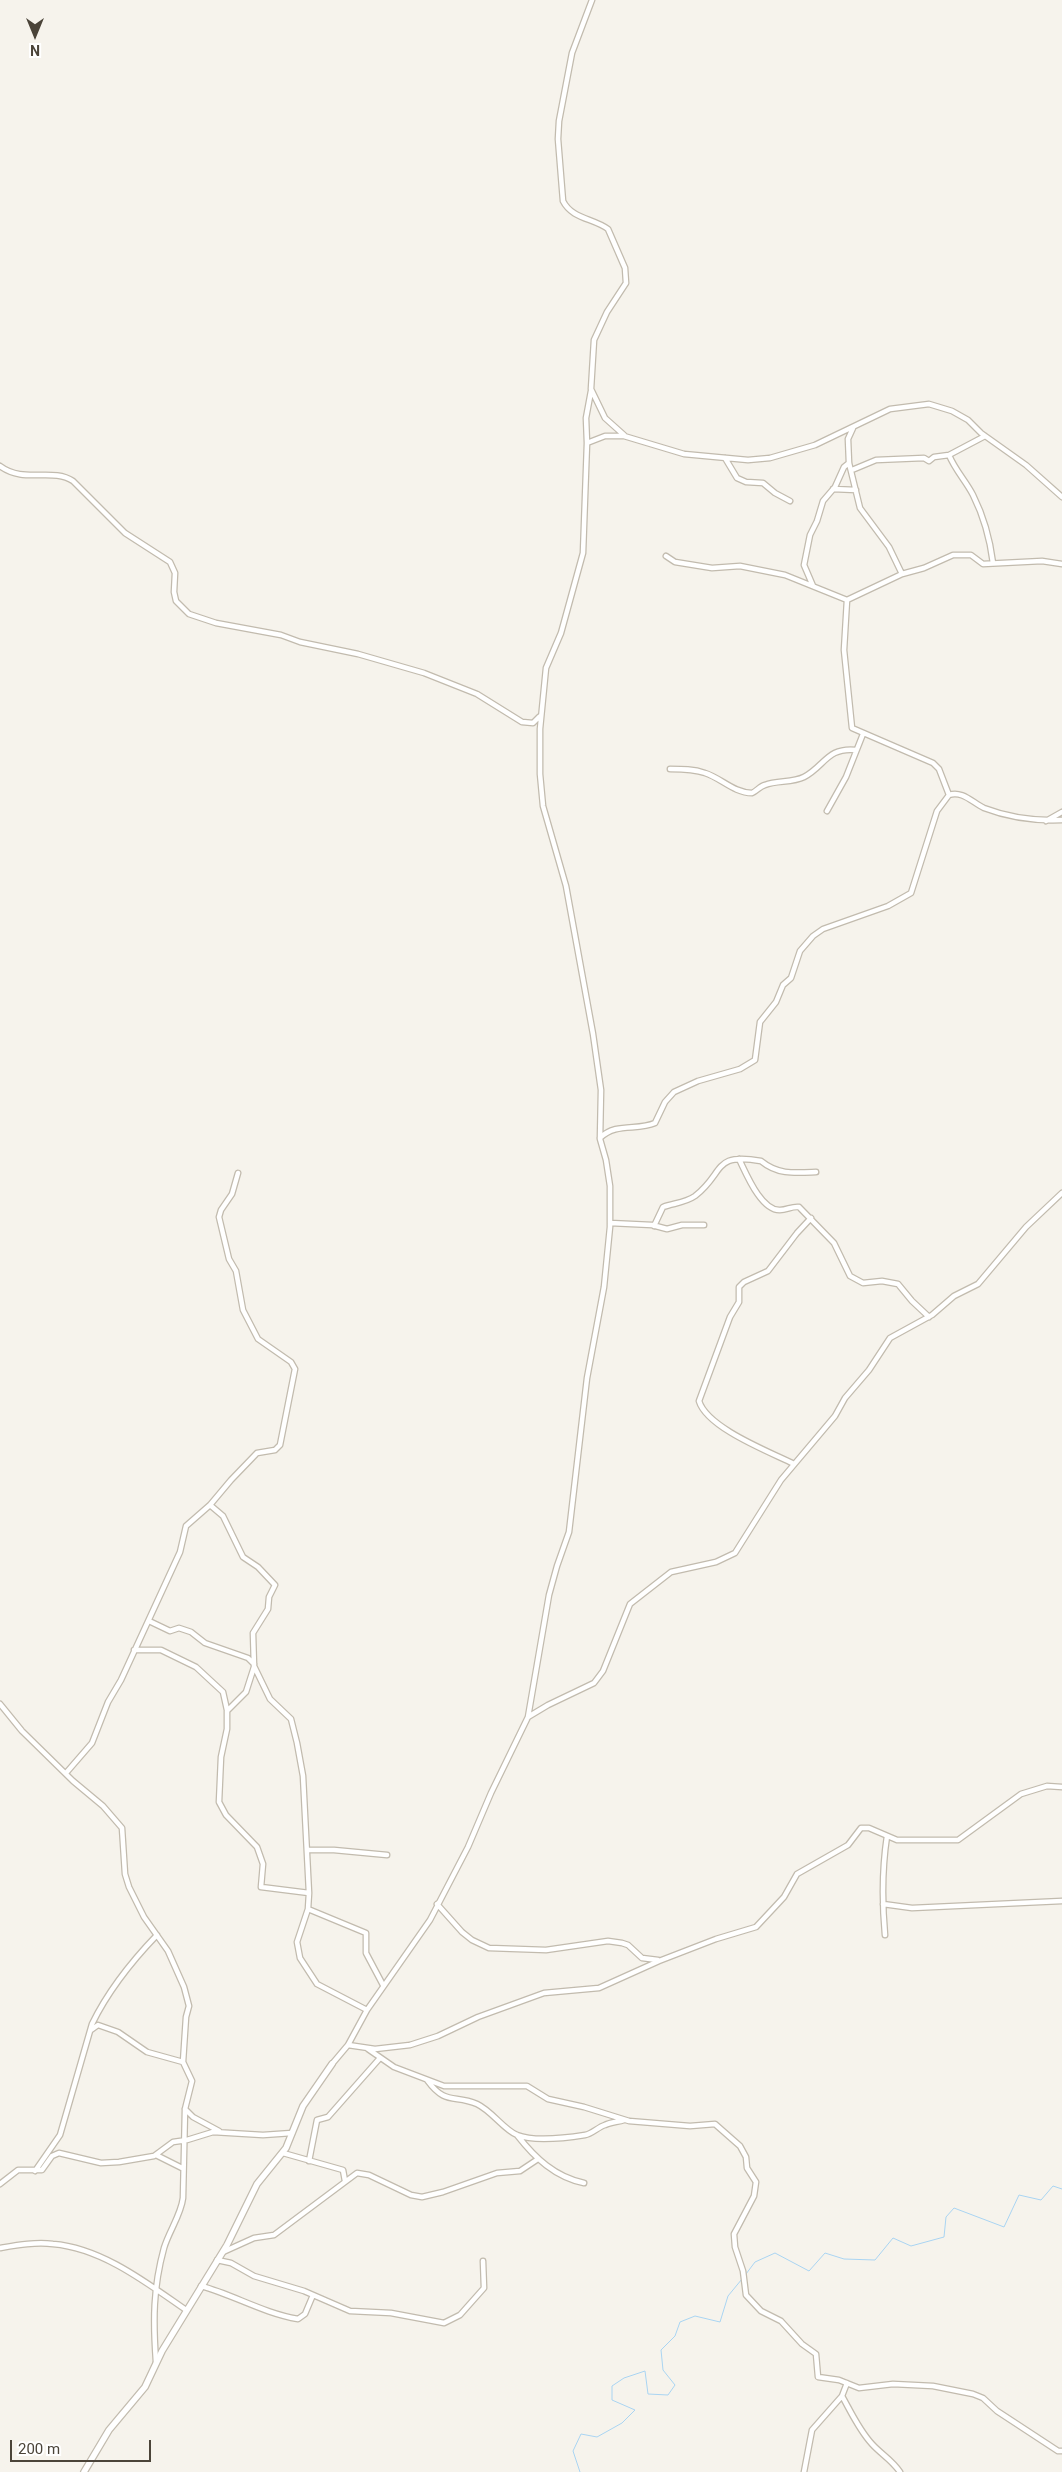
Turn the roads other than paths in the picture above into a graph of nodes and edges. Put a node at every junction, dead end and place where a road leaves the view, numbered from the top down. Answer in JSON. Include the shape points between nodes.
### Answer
{"nodes":[{"id":1,"x":592,"y":0,"type":"edge"},
{"id":2,"x":591,"y":389,"type":"junction"},
{"id":3,"x":854,"y":427,"type":"junction"},
{"id":4,"x":624,"y":436,"type":"junction"},
{"id":5,"x":985,"y":436,"type":"junction"},
{"id":6,"x":587,"y":443,"type":"junction"},
{"id":7,"x":948,"y":455,"type":"junction"},
{"id":8,"x":725,"y":458,"type":"junction"},
{"id":9,"x":849,"y":463,"type":"junction"},
{"id":10,"x":0,"y":466,"type":"edge"},
{"id":11,"x":852,"y":470,"type":"junction"},
{"id":12,"x":833,"y":489,"type":"junction"},
{"id":13,"x":856,"y":490,"type":"junction"},
{"id":14,"x":1062,"y":497,"type":"edge"},
{"id":15,"x":790,"y":501,"type":"dead end"},
{"id":16,"x":666,"y":556,"type":"dead end"},
{"id":17,"x":993,"y":562,"type":"junction"},
{"id":18,"x":1062,"y":564,"type":"edge"},
{"id":19,"x":902,"y":574,"type":"junction"},
{"id":20,"x":813,"y":586,"type":"junction"},
{"id":21,"x":847,"y":600,"type":"junction"},
{"id":22,"x":541,"y":714,"type":"junction"},
{"id":23,"x":863,"y":734,"type":"junction"},
{"id":24,"x":856,"y":750,"type":"junction"},
{"id":25,"x":670,"y":770,"type":"dead end"},
{"id":26,"x":949,"y":795,"type":"junction"},
{"id":27,"x":827,"y":812,"type":"dead end"},
{"id":28,"x":1062,"y":812,"type":"edge"},
{"id":29,"x":1062,"y":820,"type":"edge"},
{"id":30,"x":1046,"y":821,"type":"junction"},
{"id":31,"x":600,"y":1139,"type":"junction"},
{"id":32,"x":739,"y":1159,"type":"junction"},
{"id":33,"x":816,"y":1172,"type":"dead end"},
{"id":34,"x":238,"y":1173,"type":"dead end"},
{"id":35,"x":1062,"y":1193,"type":"edge"},
{"id":36,"x":811,"y":1218,"type":"junction"},
{"id":37,"x":610,"y":1223,"type":"junction"},
{"id":38,"x":704,"y":1225,"type":"dead end"},
{"id":39,"x":654,"y":1226,"type":"junction"},
{"id":40,"x":929,"y":1317,"type":"junction"},
{"id":41,"x":794,"y":1464,"type":"junction"},
{"id":42,"x":210,"y":1505,"type":"junction"},
{"id":43,"x":149,"y":1621,"type":"junction"},
{"id":44,"x":134,"y":1650,"type":"junction"},
{"id":45,"x":254,"y":1665,"type":"junction"},
{"id":46,"x":0,"y":1704,"type":"edge"},
{"id":47,"x":227,"y":1711,"type":"junction"},
{"id":48,"x":528,"y":1717,"type":"junction"},
{"id":49,"x":66,"y":1774,"type":"junction"},
{"id":50,"x":1062,"y":1787,"type":"edge"},
{"id":51,"x":886,"y":1836,"type":"junction"},
{"id":52,"x":308,"y":1850,"type":"junction"},
{"id":53,"x":387,"y":1855,"type":"dead end"},
{"id":54,"x":309,"y":1893,"type":"junction"},
{"id":55,"x":1062,"y":1901,"type":"edge"},
{"id":56,"x":438,"y":1904,"type":"junction"},
{"id":57,"x":883,"y":1904,"type":"junction"},
{"id":58,"x":308,"y":1908,"type":"junction"},
{"id":59,"x":157,"y":1935,"type":"junction"},
{"id":60,"x":885,"y":1935,"type":"dead end"},
{"id":61,"x":659,"y":1961,"type":"junction"},
{"id":62,"x":383,"y":1985,"type":"junction"},
{"id":63,"x":367,"y":2010,"type":"junction"},
{"id":64,"x":90,"y":2030,"type":"junction"},
{"id":65,"x":348,"y":2046,"type":"junction"},
{"id":66,"x":368,"y":2049,"type":"junction"},
{"id":67,"x":380,"y":2058,"type":"junction"},
{"id":68,"x":183,"y":2062,"type":"junction"},
{"id":69,"x":332,"y":2064,"type":"joint"},
{"id":70,"x":426,"y":2079,"type":"junction"},
{"id":71,"x":185,"y":2109,"type":"junction"},
{"id":72,"x":625,"y":2119,"type":"junction"},
{"id":73,"x":220,"y":2131,"type":"junction"},
{"id":74,"x":292,"y":2133,"type":"junction"},
{"id":75,"x":517,"y":2135,"type":"junction"},
{"id":76,"x":184,"y":2140,"type":"junction"},
{"id":77,"x":283,"y":2153,"type":"junction"},
{"id":78,"x":156,"y":2154,"type":"junction"},
{"id":79,"x":538,"y":2159,"type":"junction"},
{"id":80,"x":308,"y":2161,"type":"junction"},
{"id":81,"x":182,"y":2168,"type":"junction"},
{"id":82,"x":35,"y":2171,"type":"junction"},
{"id":83,"x":345,"y":2181,"type":"junction"},
{"id":84,"x":584,"y":2183,"type":"dead end"},
{"id":85,"x":0,"y":2184,"type":"edge"},
{"id":86,"x":0,"y":2248,"type":"edge"},
{"id":87,"x":222,"y":2252,"type":"junction"},
{"id":88,"x":217,"y":2260,"type":"junction"},
{"id":89,"x":483,"y":2261,"type":"dead end"},
{"id":90,"x":201,"y":2286,"type":"junction"},
{"id":91,"x":154,"y":2288,"type":"junction"},
{"id":92,"x":313,"y":2295,"type":"junction"},
{"id":93,"x":186,"y":2310,"type":"junction"},
{"id":94,"x":156,"y":2364,"type":"junction"},
{"id":95,"x":847,"y":2383,"type":"junction"},
{"id":96,"x":842,"y":2396,"type":"junction"},
{"id":97,"x":1062,"y":2451,"type":"edge"},
{"id":98,"x":84,"y":2472,"type":"edge"},
{"id":99,"x":804,"y":2472,"type":"edge"},
{"id":100,"x":900,"y":2472,"type":"edge"}],
"edges":[{"from":1,"to":2,"type":"street","via":[[572,53],[559,121],[563,201],[570,212],[601,224],[612,234],[626,276],[623,288],[594,340]]},
{"from":2,"to":4,"type":"street","via":[[605,418]]},
{"from":2,"to":6,"type":"street","via":[[586,418]]},
{"from":3,"to":5,"type":"street","via":[[890,409],[929,404],[964,417]]},
{"from":3,"to":8,"type":"street","via":[[779,457]]},
{"from":3,"to":9,"type":"street","via":[[848,438]]},
{"from":4,"to":6,"type":"street","via":[[605,436]]},
{"from":4,"to":8,"type":"street","via":[[684,454]]},
{"from":5,"to":7,"type":"street"},
{"from":5,"to":14,"type":"street","via":[[1026,465]]},
{"from":6,"to":22,"type":"street","via":[[584,553],[561,633],[546,668]]},
{"from":7,"to":11,"type":"street","via":[[927,461],[924,458],[876,460]]},
{"from":7,"to":17,"type":"street","via":[[973,496],[990,537]]},
{"from":8,"to":15,"type":"street","via":[[737,478],[763,483]]},
{"from":9,"to":11,"type":"street"},
{"from":9,"to":12,"type":"street"},
{"from":10,"to":22,"type":"street","via":[[21,476],[63,476],[76,484],[125,533],[170,562],[175,573],[176,602],[195,617],[281,635],[424,673],[477,694],[522,722],[533,723]]},
{"from":11,"to":13,"type":"street"},
{"from":12,"to":13,"type":"street"},
{"from":12,"to":20,"type":"street","via":[[821,505],[805,557],[805,569]]},
{"from":13,"to":19,"type":"street","via":[[860,509],[889,547]]},
{"from":16,"to":20,"type":"street","via":[[675,562],[712,568],[734,566],[767,571]]},
{"from":17,"to":18,"type":"street"},
{"from":17,"to":19,"type":"street","via":[[982,564],[969,554],[953,555]]},
{"from":19,"to":21,"type":"street"},
{"from":20,"to":21,"type":"street"},
{"from":21,"to":23,"type":"street","via":[[844,643],[850,722],[852,728]]},
{"from":22,"to":31,"type":"street","via":[[541,796],[566,886],[580,955],[601,1090]]},
{"from":23,"to":24,"type":"street"},
{"from":23,"to":26,"type":"street","via":[[933,763]]},
{"from":24,"to":25,"type":"street","via":[[832,753],[806,776],[764,785],[752,793],[724,784],[707,773]]},
{"from":24,"to":27,"type":"street","via":[[843,784]]},
{"from":26,"to":30,"type":"street","via":[[960,795],[984,808],[1018,818]]},
{"from":26,"to":31,"type":"street","via":[[937,811],[912,892],[888,906],[813,936],[800,951],[790,978],[760,1022],[757,1054],[752,1062],[674,1092],[665,1102],[656,1122],[620,1127]]},
{"from":28,"to":30,"type":"street"},
{"from":29,"to":30,"type":"street"},
{"from":31,"to":37,"type":"street","via":[[609,1174]]},
{"from":32,"to":33,"type":"street","via":[[761,1160],[769,1167],[784,1172]]},
{"from":32,"to":36,"type":"street","via":[[766,1204],[780,1210],[799,1207]]},
{"from":32,"to":39,"type":"street","via":[[727,1160],[720,1165],[692,1198],[663,1207]]},
{"from":34,"to":42,"type":"street","via":[[232,1194],[219,1217],[228,1259],[236,1271],[243,1310],[258,1339],[291,1362],[295,1371],[279,1447],[258,1453]]},
{"from":35,"to":40,"type":"street","via":[[1026,1227],[978,1284],[954,1296]]},
{"from":36,"to":40,"type":"street","via":[[834,1243],[850,1276],[863,1283],[882,1281],[898,1284]]},
{"from":36,"to":41,"type":"street","via":[[768,1271],[744,1282],[739,1288],[739,1302],[730,1317],[699,1401],[703,1410],[721,1426]]},
{"from":37,"to":39,"type":"street"},
{"from":37,"to":48,"type":"street","via":[[604,1287],[588,1371],[570,1532],[550,1595]]},
{"from":38,"to":39,"type":"street","via":[[682,1225],[667,1230]]},
{"from":40,"to":41,"type":"street","via":[[890,1338],[835,1416]]},
{"from":41,"to":48,"type":"street","via":[[734,1553],[716,1562],[671,1572],[635,1598],[603,1671],[594,1683]]},
{"from":42,"to":43,"type":"street","via":[[186,1526],[180,1552]]},
{"from":42,"to":45,"type":"street","via":[[223,1516],[243,1557],[275,1585],[268,1609],[253,1633]]},
{"from":43,"to":44,"type":"street"},
{"from":43,"to":45,"type":"street","via":[[170,1631],[179,1628],[191,1632],[205,1643],[248,1658]]},
{"from":44,"to":47,"type":"street","via":[[161,1650],[196,1667],[223,1692]]},
{"from":44,"to":49,"type":"street","via":[[92,1743]]},
{"from":45,"to":47,"type":"street","via":[[246,1692]]},
{"from":45,"to":52,"type":"street","via":[[270,1699],[292,1721],[303,1770]]},
{"from":46,"to":49,"type":"street"},
{"from":47,"to":54,"type":"street","via":[[220,1764],[221,1806],[257,1847],[263,1864],[261,1887]]},
{"from":48,"to":56,"type":"street"},
{"from":49,"to":59,"type":"street","via":[[122,1828],[126,1878]]},
{"from":50,"to":51,"type":"street","via":[[1047,1786],[1021,1794],[958,1840],[902,1840]]},
{"from":51,"to":57,"type":"street"},
{"from":51,"to":61,"type":"street","via":[[861,1828],[848,1845],[797,1874],[784,1897],[756,1927]]},
{"from":52,"to":53,"type":"street"},
{"from":52,"to":54,"type":"street"},
{"from":54,"to":58,"type":"street"},
{"from":55,"to":57,"type":"street","via":[[912,1908]]},
{"from":56,"to":61,"type":"street","via":[[462,1932],[489,1948],[546,1950],[622,1942],[642,1958]]},
{"from":56,"to":62,"type":"street","via":[[418,1940]]},
{"from":57,"to":60,"type":"street"},
{"from":58,"to":62,"type":"street","via":[[366,1933],[365,1950]]},
{"from":58,"to":63,"type":"street","via":[[297,1944],[311,1977],[321,1986]]},
{"from":59,"to":64,"type":"street","via":[[137,1955],[105,1998]]},
{"from":59,"to":68,"type":"street","via":[[172,1958],[188,2000]]},
{"from":61,"to":66,"type":"street","via":[[599,1988],[544,1993],[478,2016],[425,2041]]},
{"from":62,"to":63,"type":"street"},
{"from":63,"to":65,"type":"street"},
{"from":64,"to":68,"type":"street","via":[[98,2025],[111,2028],[147,2052]]},
{"from":64,"to":82,"type":"street","via":[[60,2135]]},
{"from":65,"to":66,"type":"street"},
{"from":65,"to":69,"type":"street"},
{"from":66,"to":67,"type":"street"},
{"from":67,"to":70,"type":"street"},
{"from":67,"to":80,"type":"street","via":[[328,2117],[317,2120]]},
{"from":68,"to":71,"type":"street","via":[[192,2079]]},
{"from":69,"to":74,"type":"street","via":[[303,2106]]},
{"from":70,"to":72,"type":"street","via":[[446,2086],[529,2086],[548,2100]]},
{"from":70,"to":75,"type":"street","via":[[442,2096],[477,2105],[496,2116]]},
{"from":71,"to":73,"type":"street","via":[[193,2117]]},
{"from":71,"to":76,"type":"street"},
{"from":72,"to":75,"type":"street","via":[[585,2135],[563,2139]]},
{"from":72,"to":95,"type":"street","via":[[690,2126],[715,2124],[740,2146],[757,2186],[734,2234],[746,2295],[761,2311],[781,2321],[816,2354],[818,2377]]},
{"from":73,"to":74,"type":"street","via":[[263,2135]]},
{"from":73,"to":76,"type":"street"},
{"from":74,"to":77,"type":"street"},
{"from":75,"to":79,"type":"street"},
{"from":76,"to":78,"type":"street","via":[[173,2142]]},
{"from":76,"to":81,"type":"street"},
{"from":77,"to":80,"type":"street"},
{"from":77,"to":87,"type":"street","via":[[264,2174]]},
{"from":78,"to":81,"type":"street"},
{"from":78,"to":82,"type":"street","via":[[105,2163],[59,2153],[52,2156],[42,2170]]},
{"from":79,"to":83,"type":"street","via":[[520,2171],[497,2173],[429,2196],[416,2196],[363,2174],[355,2174]]},
{"from":79,"to":84,"type":"street","via":[[562,2175]]},
{"from":80,"to":83,"type":"street","via":[[343,2170]]},
{"from":81,"to":91,"type":"street","via":[[182,2204],[167,2239]]},
{"from":82,"to":85,"type":"street","via":[[18,2170]]},
{"from":83,"to":87,"type":"street","via":[[274,2235],[254,2238]]},
{"from":86,"to":91,"type":"street","via":[[39,2243],[73,2248],[98,2256]]},
{"from":87,"to":88,"type":"street"},
{"from":88,"to":90,"type":"street"},
{"from":88,"to":92,"type":"street"},
{"from":89,"to":92,"type":"street","via":[[484,2288],[466,2310],[447,2323],[391,2313],[356,2313]]},
{"from":90,"to":92,"type":"street","via":[[256,2308],[298,2319],[305,2314]]},
{"from":90,"to":93,"type":"street"},
{"from":91,"to":93,"type":"street"},
{"from":91,"to":94,"type":"street"},
{"from":93,"to":94,"type":"street"},
{"from":94,"to":98,"type":"street","via":[[143,2390],[109,2430]]},
{"from":95,"to":96,"type":"street"},
{"from":95,"to":97,"type":"street","via":[[859,2388],[893,2384],[933,2386],[973,2394]]},
{"from":96,"to":99,"type":"street","via":[[812,2430]]},
{"from":96,"to":100,"type":"street","via":[[864,2435],[877,2450],[891,2459]]}]}
